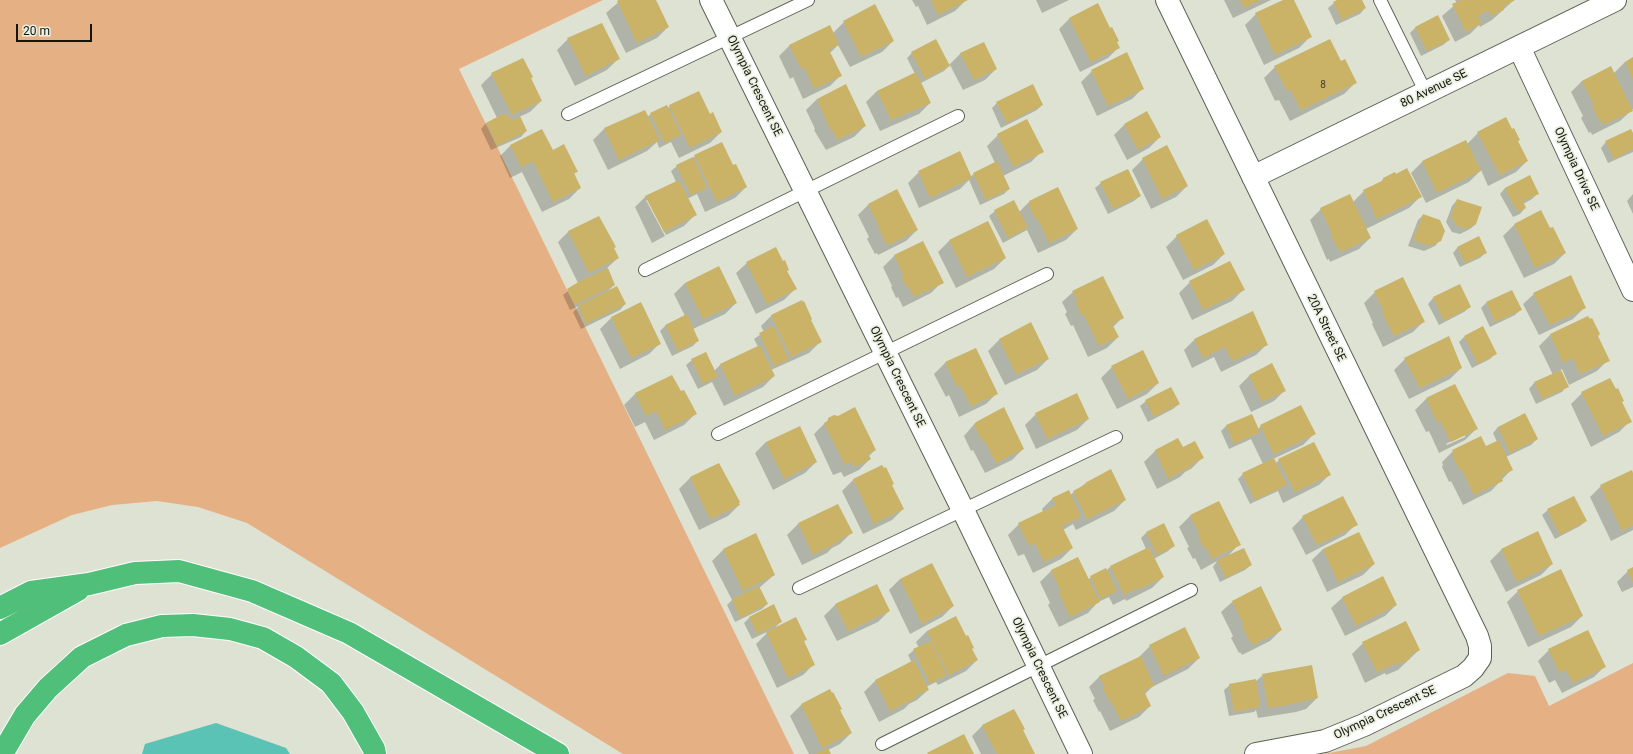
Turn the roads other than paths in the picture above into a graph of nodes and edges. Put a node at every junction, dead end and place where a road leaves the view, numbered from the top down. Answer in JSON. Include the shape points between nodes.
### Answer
{"nodes":[{"id":1,"x":711,"y":0,"type":"edge"},
{"id":2,"x":808,"y":0,"type":"edge"},
{"id":3,"x":1167,"y":0,"type":"edge"},
{"id":4,"x":1380,"y":0,"type":"edge"},
{"id":5,"x":1601,"y":3,"type":"edge"},
{"id":6,"x":730,"y":37,"type":"junction"},
{"id":7,"x":1519,"y":47,"type":"junction"},
{"id":8,"x":1426,"y":93,"type":"junction"},
{"id":9,"x":568,"y":114,"type":"dead end"},
{"id":10,"x":958,"y":116,"type":"dead end"},
{"id":11,"x":1253,"y":177,"type":"junction"},
{"id":12,"x":805,"y":191,"type":"junction"},
{"id":13,"x":645,"y":270,"type":"dead end"},
{"id":14,"x":1047,"y":274,"type":"dead end"},
{"id":15,"x":1633,"y":290,"type":"edge"},
{"id":16,"x":885,"y":353,"type":"junction"},
{"id":17,"x":718,"y":434,"type":"dead end"},
{"id":18,"x":1116,"y":437,"type":"dead end"},
{"id":19,"x":963,"y":510,"type":"junction"},
{"id":20,"x":89,"y":584,"type":"junction"},
{"id":21,"x":799,"y":588,"type":"dead end"},
{"id":22,"x":1191,"y":590,"type":"dead end"},
{"id":23,"x":0,"y":608,"type":"edge"},
{"id":24,"x":0,"y":634,"type":"edge"},
{"id":25,"x":1480,"y":658,"type":"joint"},
{"id":26,"x":1039,"y":666,"type":"junction"},
{"id":27,"x":882,"y":744,"type":"dead end"},
{"id":28,"x":2,"y":754,"type":"edge"},
{"id":29,"x":375,"y":754,"type":"edge"},
{"id":30,"x":558,"y":754,"type":"edge"},
{"id":31,"x":1081,"y":754,"type":"edge"},
{"id":32,"x":1256,"y":754,"type":"edge"}],
"edges":[{"from":1,"to":6,"type":"street","name":"Olympia Crescent SE"},
{"from":2,"to":6,"type":"lane"},
{"from":3,"to":11,"type":"street","name":"20A Street SE"},
{"from":4,"to":8,"type":"lane"},
{"from":5,"to":7,"type":"street","name":"80 Avenue SE"},
{"from":6,"to":9,"type":"lane"},
{"from":6,"to":12,"type":"street","name":"Olympia Crescent SE"},
{"from":7,"to":8,"type":"street","name":"80 Avenue SE"},
{"from":7,"to":15,"type":"street","name":"Olympia Drive SE"},
{"from":8,"to":11,"type":"street","name":"80 Avenue SE"},
{"from":10,"to":12,"type":"lane"},
{"from":11,"to":25,"type":"street","name":"20A Street SE","via":[[1477,636]]},
{"from":12,"to":13,"type":"lane"},
{"from":12,"to":16,"type":"street","name":"Olympia Crescent SE"},
{"from":14,"to":16,"type":"lane"},
{"from":16,"to":17,"type":"lane"},
{"from":16,"to":19,"type":"street","name":"Olympia Crescent SE"},
{"from":18,"to":19,"type":"lane"},
{"from":19,"to":21,"type":"lane"},
{"from":19,"to":26,"type":"street","name":"Olympia Crescent SE"},
{"from":20,"to":23,"type":"highway","via":[[31,592]]},
{"from":20,"to":24,"type":"highway"},
{"from":20,"to":30,"type":"highway","via":[[134,573],[179,571],[252,591],[349,633]]},
{"from":22,"to":26,"type":"lane"},
{"from":25,"to":32,"type":"street","name":"Olympia Crescent SE","via":[[1464,676],[1364,725],[1325,741]]},
{"from":26,"to":27,"type":"lane"},
{"from":26,"to":31,"type":"street","name":"Olympia Crescent SE"},
{"from":28,"to":29,"type":"highway","via":[[25,715],[48,688],[82,657],[126,635],[162,626],[193,624],[230,629],[263,638],[296,657],[331,683],[353,712]]}]}
